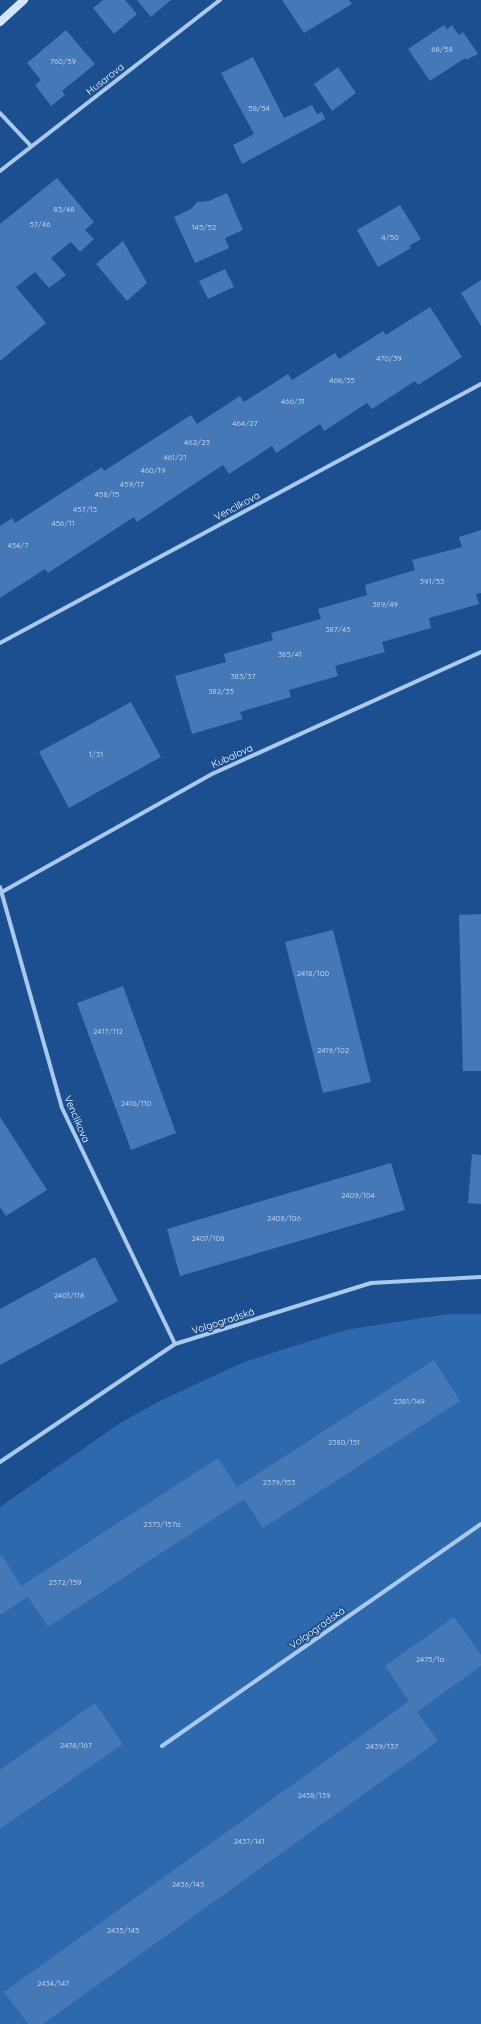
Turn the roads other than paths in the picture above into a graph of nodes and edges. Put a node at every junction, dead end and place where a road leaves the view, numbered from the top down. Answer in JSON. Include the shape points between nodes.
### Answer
{"nodes":[{"id":1,"x":24,"y":0,"type":"edge"},
{"id":2,"x":220,"y":0,"type":"edge"},
{"id":3,"x":0,"y":22,"type":"edge"},
{"id":4,"x":0,"y":113,"type":"edge"},
{"id":5,"x":31,"y":146,"type":"junction"},
{"id":6,"x":0,"y":171,"type":"edge"},
{"id":7,"x":481,"y":384,"type":"edge"},
{"id":8,"x":0,"y":642,"type":"edge"},
{"id":9,"x":481,"y":652,"type":"edge"},
{"id":10,"x":0,"y":887,"type":"edge"},
{"id":11,"x":1,"y":893,"type":"edge"},
{"id":12,"x":481,"y":1277,"type":"edge"},
{"id":13,"x":175,"y":1344,"type":"junction"},
{"id":14,"x":0,"y":1462,"type":"edge"},
{"id":15,"x":481,"y":1524,"type":"edge"},
{"id":16,"x":162,"y":1746,"type":"dead end"}],
"edges":[{"from":1,"to":3,"type":"street"},
{"from":2,"to":5,"type":"street","name":"Husarova"},
{"from":4,"to":5,"type":"street"},
{"from":5,"to":6,"type":"street","name":"Husarova"},
{"from":7,"to":8,"type":"street","name":"Venclíkova"},
{"from":9,"to":11,"type":"street","name":"Kubalova","via":[[212,774]]},
{"from":10,"to":11,"type":"street","name":"Venclíkova"},
{"from":11,"to":13,"type":"street","name":"Venclíkova","via":[[62,1108]]},
{"from":12,"to":13,"type":"street","name":"Volgogradská","via":[[371,1282]]},
{"from":13,"to":14,"type":"street","name":"Volgogradská"},
{"from":15,"to":16,"type":"street","name":"Volgogradská"}]}
